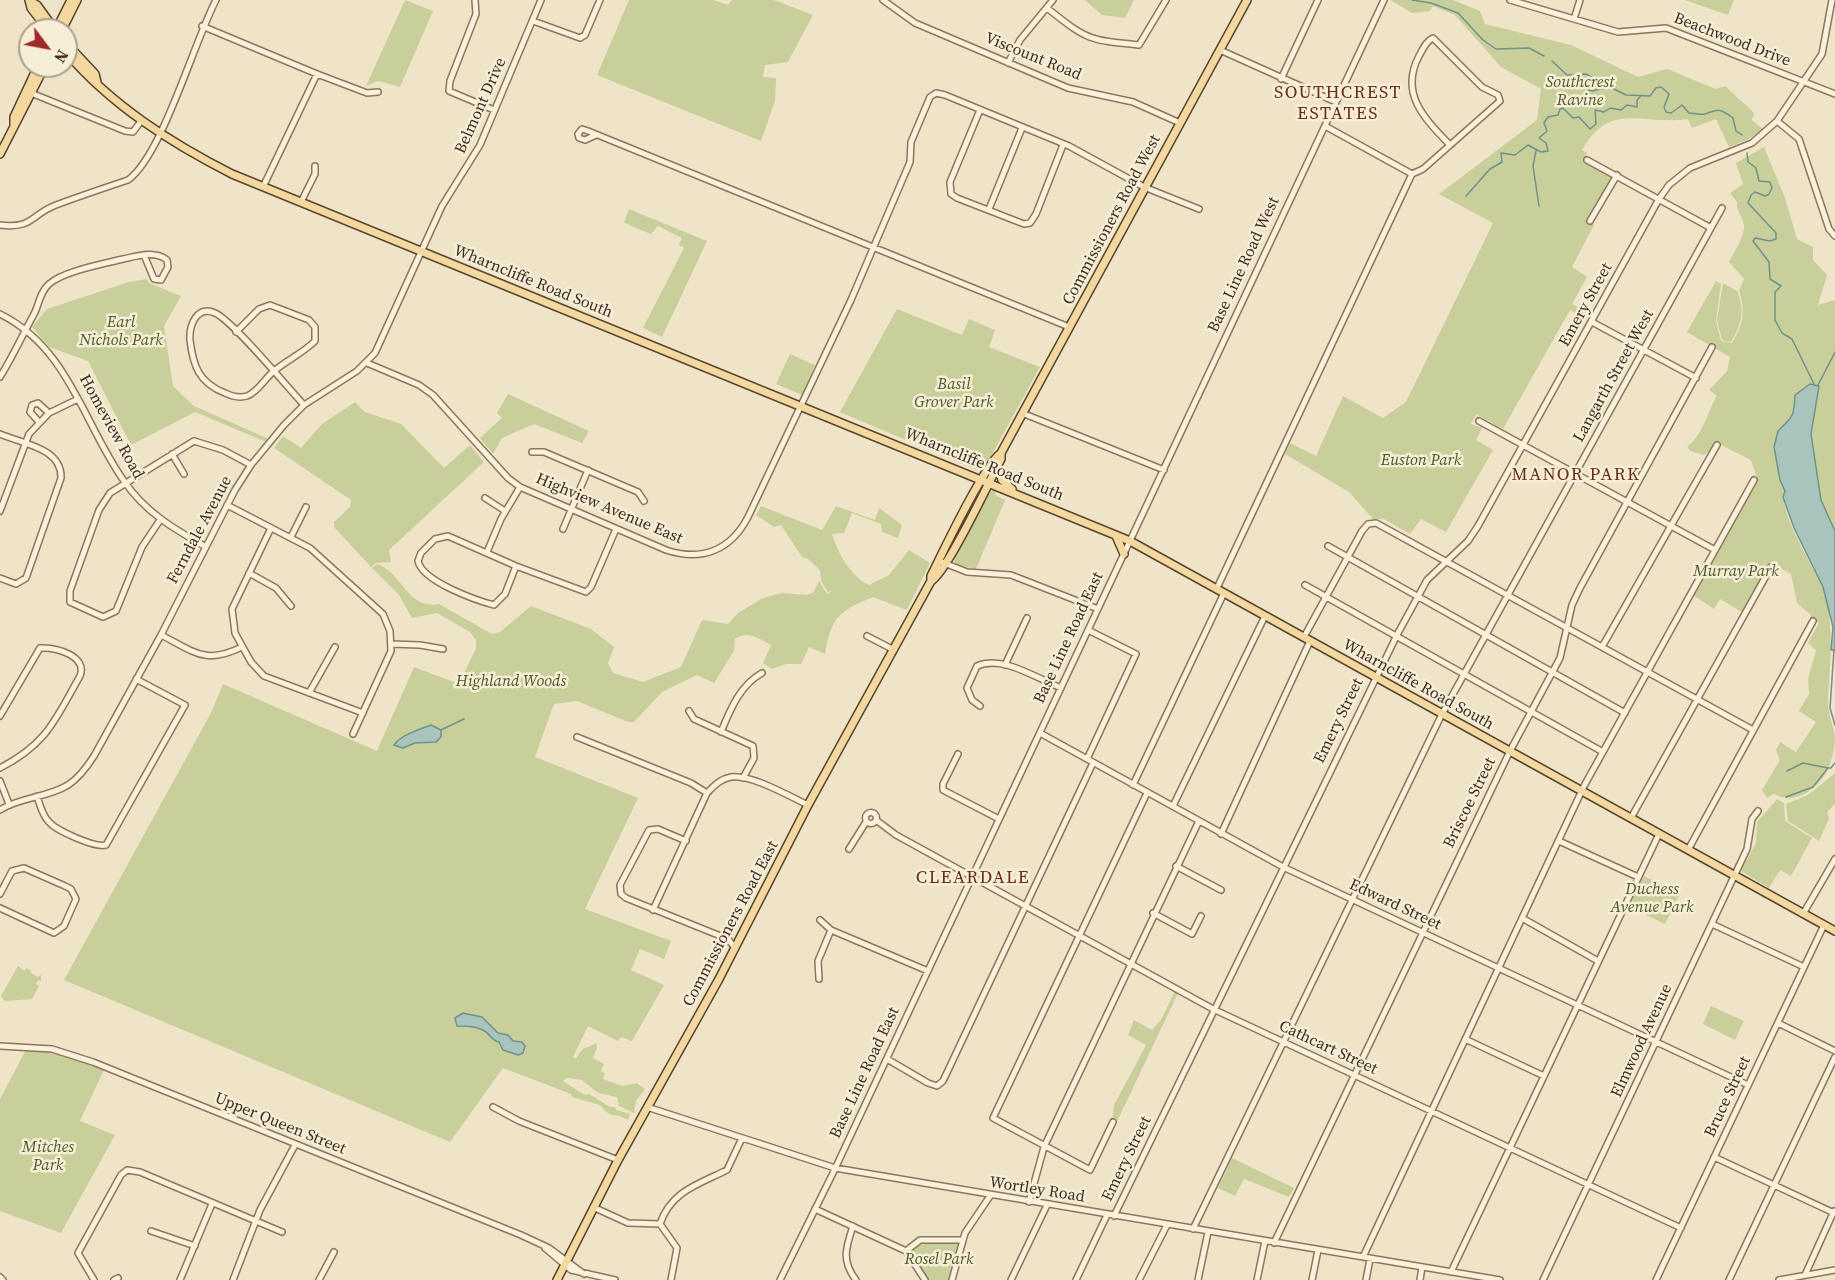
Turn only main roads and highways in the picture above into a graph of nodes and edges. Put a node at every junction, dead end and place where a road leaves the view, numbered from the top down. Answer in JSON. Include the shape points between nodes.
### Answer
{"nodes":[{"id":1,"x":29,"y":0,"type":"edge"},
{"id":2,"x":71,"y":0,"type":"edge"},
{"id":3,"x":77,"y":0,"type":"edge"},
{"id":4,"x":1247,"y":0,"type":"edge"},
{"id":5,"x":39,"y":18,"type":"edge"},
{"id":6,"x":46,"y":18,"type":"edge"},
{"id":7,"x":61,"y":18,"type":"edge"},
{"id":8,"x":68,"y":18,"type":"edge"},
{"id":9,"x":78,"y":56,"type":"edge"},
{"id":10,"x":78,"y":66,"type":"edge"},
{"id":11,"x":32,"y":78,"type":"edge"},
{"id":12,"x":39,"y":78,"type":"edge"},
{"id":13,"x":97,"y":82,"type":"junction"},
{"id":14,"x":14,"y":124,"type":"junction"},
{"id":15,"x":0,"y":154,"type":"edge"},
{"id":16,"x":1001,"y":453,"type":"junction"},
{"id":17,"x":998,"y":465,"type":"junction"},
{"id":18,"x":986,"y":481,"type":"junction"},
{"id":19,"x":1019,"y":495,"type":"junction"},
{"id":20,"x":1116,"y":536,"type":"junction"},
{"id":21,"x":1124,"y":554,"type":"road end"},
{"id":22,"x":1835,"y":932,"type":"edge"},
{"id":23,"x":557,"y":1280,"type":"edge"}],
"edges":[{"from":1,"to":5,"type":"main road"},
{"from":1,"to":6,"type":"main road"},
{"from":2,"to":7,"type":"main road"},
{"from":3,"to":8,"type":"main road"},
{"from":4,"to":16,"type":"main road","name":"Commissioners Road West"},
{"from":9,"to":13,"type":"main road","name":"Wharncliffe Road South","via":[[95,74]]},
{"from":10,"to":13,"type":"main road","name":"Wharncliffe Road South"},
{"from":11,"to":14,"type":"main road"},
{"from":12,"to":14,"type":"main road"},
{"from":13,"to":18,"type":"main road","name":"Wharncliffe Road South","via":[[141,121],[221,169]]},
{"from":14,"to":15,"type":"main road"},
{"from":16,"to":17,"type":"main road","name":"Commissioners Road West"},
{"from":16,"to":18,"type":"main road","name":"Commissioners Road West"},
{"from":17,"to":18,"type":"main road","name":"Commissioners Road West"},
{"from":17,"to":19,"type":"main road","via":[[1002,480]]},
{"from":18,"to":19,"type":"main road","name":"Wharncliffe Road South"},
{"from":18,"to":23,"type":"main road","name":"Commissioners Road East","via":[[808,805]]},
{"from":19,"to":20,"type":"main road","name":"Wharncliffe Road South"},
{"from":20,"to":21,"type":"main road"},
{"from":20,"to":22,"type":"main road","name":"Wharncliffe Road South","via":[[1217,588]]}]}
